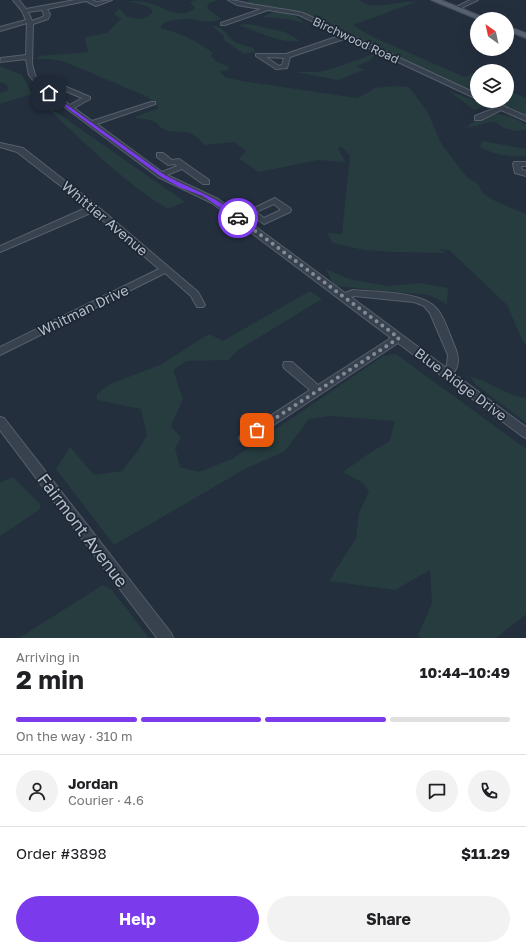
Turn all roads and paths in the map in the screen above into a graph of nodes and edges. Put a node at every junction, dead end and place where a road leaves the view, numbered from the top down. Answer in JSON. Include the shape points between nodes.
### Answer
{"nodes":[{"id":1,"x":16,"y":0,"type":"edge"},
{"id":2,"x":84,"y":0,"type":"edge"},
{"id":3,"x":88,"y":0,"type":"edge"},
{"id":4,"x":109,"y":0,"type":"edge"},
{"id":5,"x":230,"y":0,"type":"edge"},
{"id":6,"x":435,"y":0,"type":"edge"},
{"id":7,"x":475,"y":0,"type":"edge"},
{"id":8,"x":44,"y":8,"type":"junction"},
{"id":9,"x":457,"y":8,"type":"junction"},
{"id":10,"x":267,"y":9,"type":"junction"},
{"id":11,"x":25,"y":11,"type":"junction"},
{"id":12,"x":470,"y":13,"type":"edge"},
{"id":13,"x":30,"y":22,"type":"junction"},
{"id":14,"x":223,"y":24,"type":"dead end"},
{"id":15,"x":0,"y":29,"type":"edge"},
{"id":16,"x":514,"y":31,"type":"edge"},
{"id":17,"x":346,"y":36,"type":"junction"},
{"id":18,"x":526,"y":36,"type":"edge"},
{"id":19,"x":288,"y":56,"type":"junction"},
{"id":20,"x":29,"y":57,"type":"junction"},
{"id":21,"x":1,"y":60,"type":"edge"},
{"id":22,"x":41,"y":87,"type":"junction"},
{"id":23,"x":470,"y":94,"type":"edge"},
{"id":24,"x":153,"y":103,"type":"dead end"},
{"id":25,"x":69,"y":108,"type":"junction"},
{"id":26,"x":501,"y":108,"type":"joint"},
{"id":27,"x":478,"y":118,"type":"dead end"},
{"id":28,"x":526,"y":120,"type":"edge"},
{"id":29,"x":91,"y":124,"type":"junction"},
{"id":30,"x":0,"y":145,"type":"edge"},
{"id":31,"x":160,"y":155,"type":"dead end"},
{"id":32,"x":526,"y":164,"type":"edge"},
{"id":33,"x":183,"y":166,"type":"junction"},
{"id":34,"x":526,"y":174,"type":"edge"},
{"id":35,"x":162,"y":175,"type":"junction"},
{"id":36,"x":206,"y":182,"type":"dead end"},
{"id":37,"x":94,"y":208,"type":"junction"},
{"id":38,"x":250,"y":212,"type":"dead end"},
{"id":39,"x":238,"y":217,"type":"junction"},
{"id":40,"x":0,"y":249,"type":"edge"},
{"id":41,"x":166,"y":268,"type":"junction"},
{"id":42,"x":343,"y":297,"type":"junction"},
{"id":43,"x":200,"y":305,"type":"dead end"},
{"id":44,"x":399,"y":338,"type":"junction"},
{"id":45,"x":0,"y":351,"type":"edge"},
{"id":46,"x":288,"y":365,"type":"dead end"},
{"id":47,"x":445,"y":372,"type":"junction"},
{"id":48,"x":318,"y":391,"type":"junction"},
{"id":49,"x":0,"y":421,"type":"edge"},
{"id":50,"x":526,"y":433,"type":"edge"},
{"id":51,"x":245,"y":438,"type":"dead end"},
{"id":52,"x":166,"y":638,"type":"edge"}],
"edges":[{"from":1,"to":11,"type":"street","name":"Blue Ridge Drive"},
{"from":2,"to":8,"type":"street"},
{"from":3,"to":4,"type":"street","via":[[94,4]]},
{"from":5,"to":10,"type":"street","name":"Birchwood Road","via":[[248,7]]},
{"from":6,"to":9,"type":"main road"},
{"from":7,"to":9,"type":"street"},
{"from":8,"to":11,"type":"street"},
{"from":8,"to":13,"type":"street","via":[[46,18]]},
{"from":9,"to":12,"type":"main road"},
{"from":10,"to":14,"type":"street"},
{"from":10,"to":17,"type":"street","name":"Birchwood Road","via":[[293,12]]},
{"from":11,"to":13,"type":"street","name":"Blue Ridge Drive"},
{"from":13,"to":15,"type":"street"},
{"from":13,"to":20,"type":"street","name":"Blue Ridge Drive"},
{"from":16,"to":18,"type":"main road"},
{"from":17,"to":19,"type":"street"},
{"from":17,"to":23,"type":"street","name":"Birchwood Road"},
{"from":19,"to":19,"type":"street","via":[[285,67],[278,68],[258,55]]},
{"from":20,"to":21,"type":"street"},
{"from":20,"to":22,"type":"street","name":"Blue Ridge Drive","via":[[32,75]]},
{"from":22,"to":25,"type":"street","name":"Blue Ridge Drive"},
{"from":22,"to":25,"type":"street","via":[[57,85],[88,98]]},
{"from":24,"to":29,"type":"street"},
{"from":25,"to":29,"type":"street","name":"Blue Ridge Drive"},
{"from":26,"to":27,"type":"street"},
{"from":26,"to":28,"type":"street"},
{"from":29,"to":35,"type":"street","name":"Blue Ridge Drive"},
{"from":30,"to":37,"type":"street","name":"Whittier Avenue","via":[[20,150]]},
{"from":31,"to":33,"type":"street","via":[[171,163],[176,161]]},
{"from":32,"to":34,"type":"street","via":[[517,164],[518,170]]},
{"from":33,"to":35,"type":"street"},
{"from":33,"to":36,"type":"street"},
{"from":35,"to":39,"type":"street","name":"Blue Ridge Drive","via":[[180,186],[205,195]]},
{"from":37,"to":40,"type":"street"},
{"from":37,"to":41,"type":"street","name":"Whittier Avenue"},
{"from":38,"to":39,"type":"street"},
{"from":39,"to":42,"type":"street","name":"Blue Ridge Drive"},
{"from":41,"to":43,"type":"street","name":"Whittier Avenue","via":[[195,294]]},
{"from":41,"to":45,"type":"street","name":"Whitman Drive"},
{"from":42,"to":44,"type":"street","name":"Blue Ridge Drive"},
{"from":42,"to":47,"type":"street","via":[[353,293],[416,299],[427,304],[434,311],[453,355],[452,367]]},
{"from":44,"to":47,"type":"street","name":"Blue Ridge Drive"},
{"from":44,"to":48,"type":"street"},
{"from":46,"to":48,"type":"street"},
{"from":47,"to":50,"type":"street","name":"Blue Ridge Drive"},
{"from":48,"to":51,"type":"street"},
{"from":49,"to":52,"type":"street","name":"Fairmont Avenue"}]}
